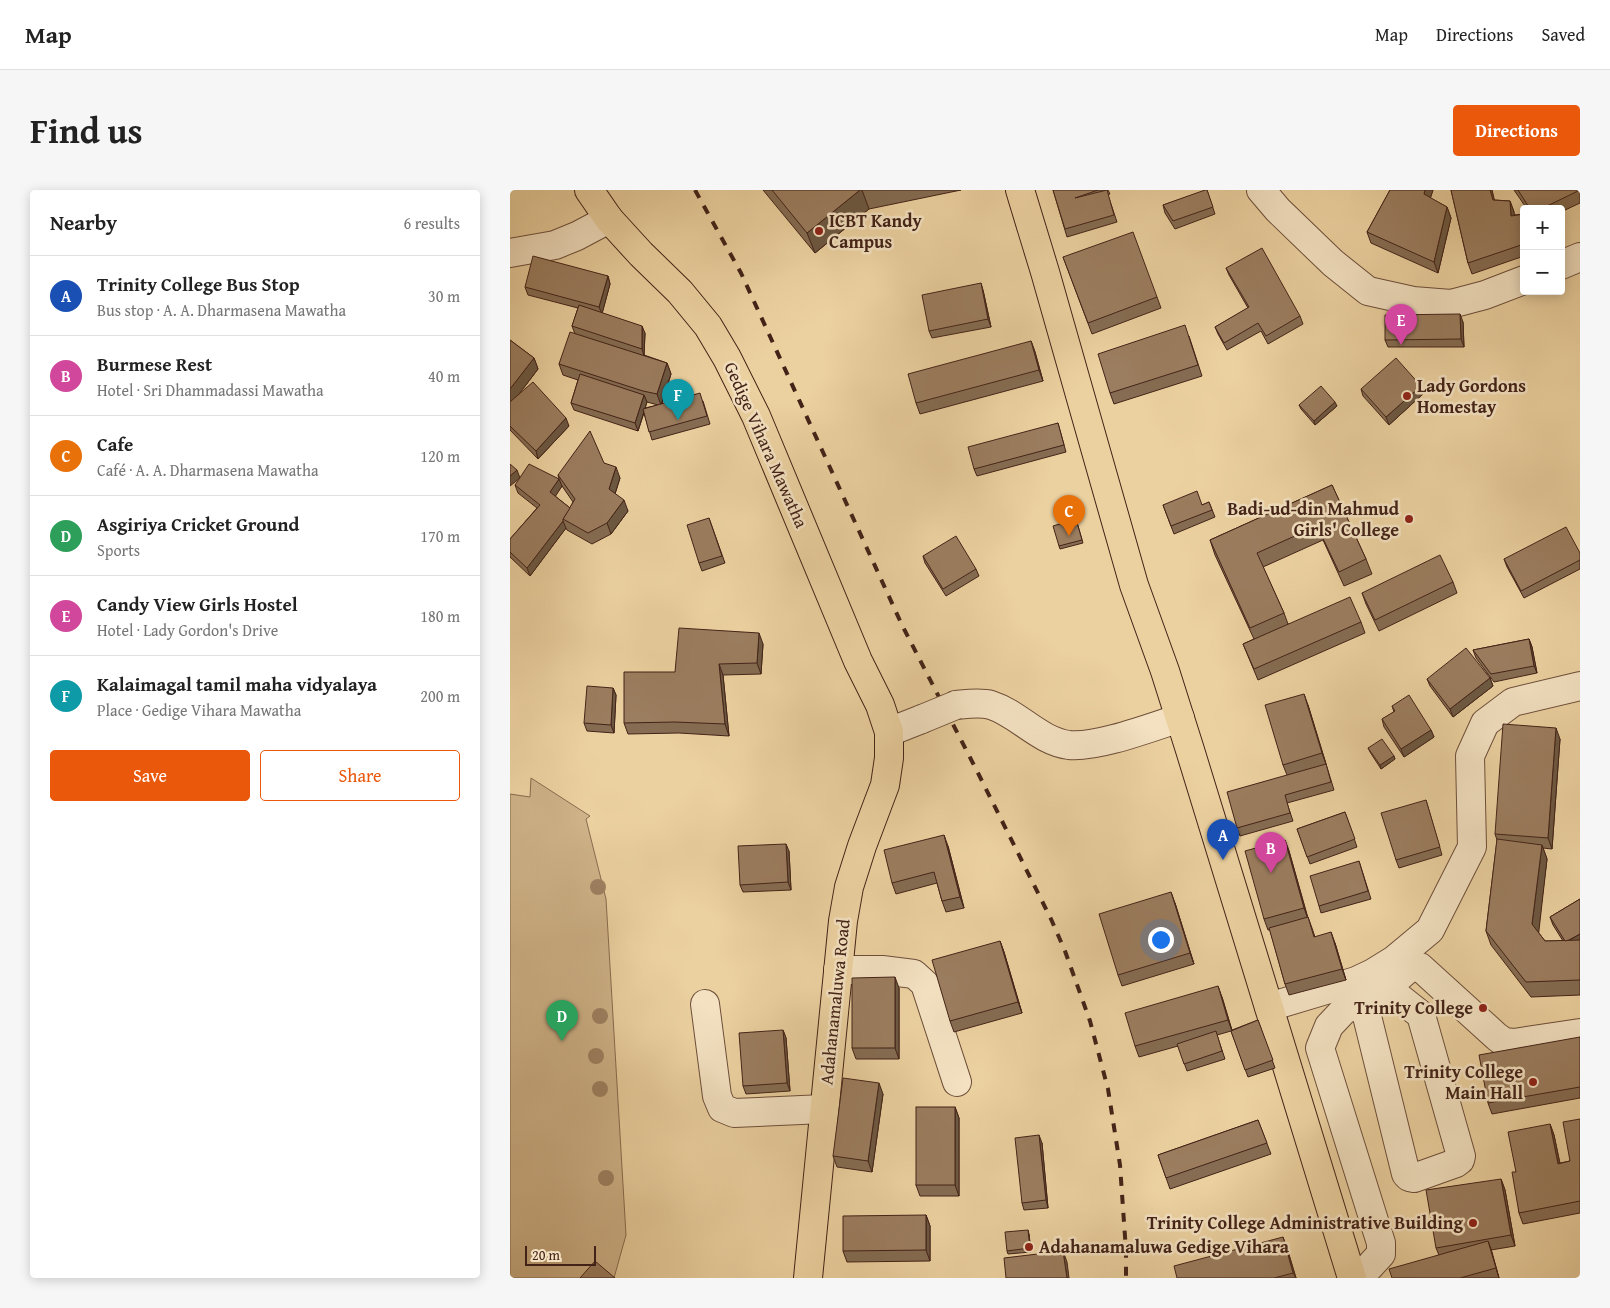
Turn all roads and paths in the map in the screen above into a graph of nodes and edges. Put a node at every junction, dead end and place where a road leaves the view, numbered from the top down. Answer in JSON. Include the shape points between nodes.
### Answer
{"nodes":[{"id":1,"x":589,"y":190,"type":"edge"},
{"id":2,"x":1020,"y":190,"type":"edge"},
{"id":3,"x":1261,"y":190,"type":"edge"},
{"id":4,"x":609,"y":219,"type":"junction"},
{"id":5,"x":510,"y":253,"type":"edge"},
{"id":6,"x":1580,"y":257,"type":"edge"},
{"id":7,"x":1565,"y":263,"type":"edge"},
{"id":8,"x":1520,"y":282,"type":"edge"},
{"id":9,"x":1580,"y":686,"type":"edge"},
{"id":10,"x":1180,"y":718,"type":"junction"},
{"id":11,"x":889,"y":732,"type":"junction"},
{"id":12,"x":838,"y":970,"type":"junction"},
{"id":13,"x":1366,"y":993,"type":"junction"},
{"id":14,"x":705,"y":1004,"type":"dead end"},
{"id":15,"x":1269,"y":1007,"type":"junction"},
{"id":16,"x":1580,"y":1032,"type":"edge"},
{"id":17,"x":958,"y":1082,"type":"dead end"},
{"id":18,"x":824,"y":1109,"type":"junction"},
{"id":19,"x":808,"y":1278,"type":"edge"},
{"id":20,"x":1352,"y":1278,"type":"edge"},
{"id":21,"x":1359,"y":1278,"type":"edge"}],
"edges":[{"from":1,"to":4,"type":"main road","name":"Gedige Vihara Mawatha"},
{"from":2,"to":10,"type":"main road","via":[[1134,585]]},
{"from":3,"to":8,"type":"street","via":[[1333,263],[1368,291],[1413,301],[1451,304]]},
{"from":4,"to":5,"type":"street","via":[[555,245]]},
{"from":4,"to":11,"type":"main road","name":"Gedige Vihara Mawatha","via":[[680,292],[708,326],[726,358],[756,416]]},
{"from":6,"to":7,"type":"street"},
{"from":9,"to":13,"type":"street","via":[[1513,702],[1485,723],[1470,756],[1472,847],[1430,930],[1394,960]]},
{"from":10,"to":11,"type":"street","bridge":true,"via":[[1118,738],[1078,745],[1052,740],[989,705],[966,704]]},
{"from":10,"to":15,"type":"main road"},
{"from":11,"to":12,"type":"main road","name":"Adahanamaluwa Road","via":[[885,785],[850,887]]},
{"from":12,"to":17,"type":"street","via":[[914,974],[925,984]]},
{"from":12,"to":18,"type":"main road","name":"Adahanamaluwa Road"},
{"from":13,"to":13,"type":"street","via":[[1397,996],[1421,1015],[1461,1156],[1456,1163],[1414,1178],[1406,1174]]},
{"from":13,"to":15,"type":"street"},
{"from":13,"to":16,"type":"street","via":[[1413,967],[1420,967],[1504,1042]]},
{"from":13,"to":21,"type":"street","via":[[1328,1026],[1320,1048],[1381,1243],[1381,1254]]},
{"from":14,"to":18,"type":"street","via":[[717,1096],[722,1108],[734,1113]]},
{"from":15,"to":20,"type":"main road"},
{"from":18,"to":19,"type":"main road","name":"Adahanamaluwa Road"}]}
